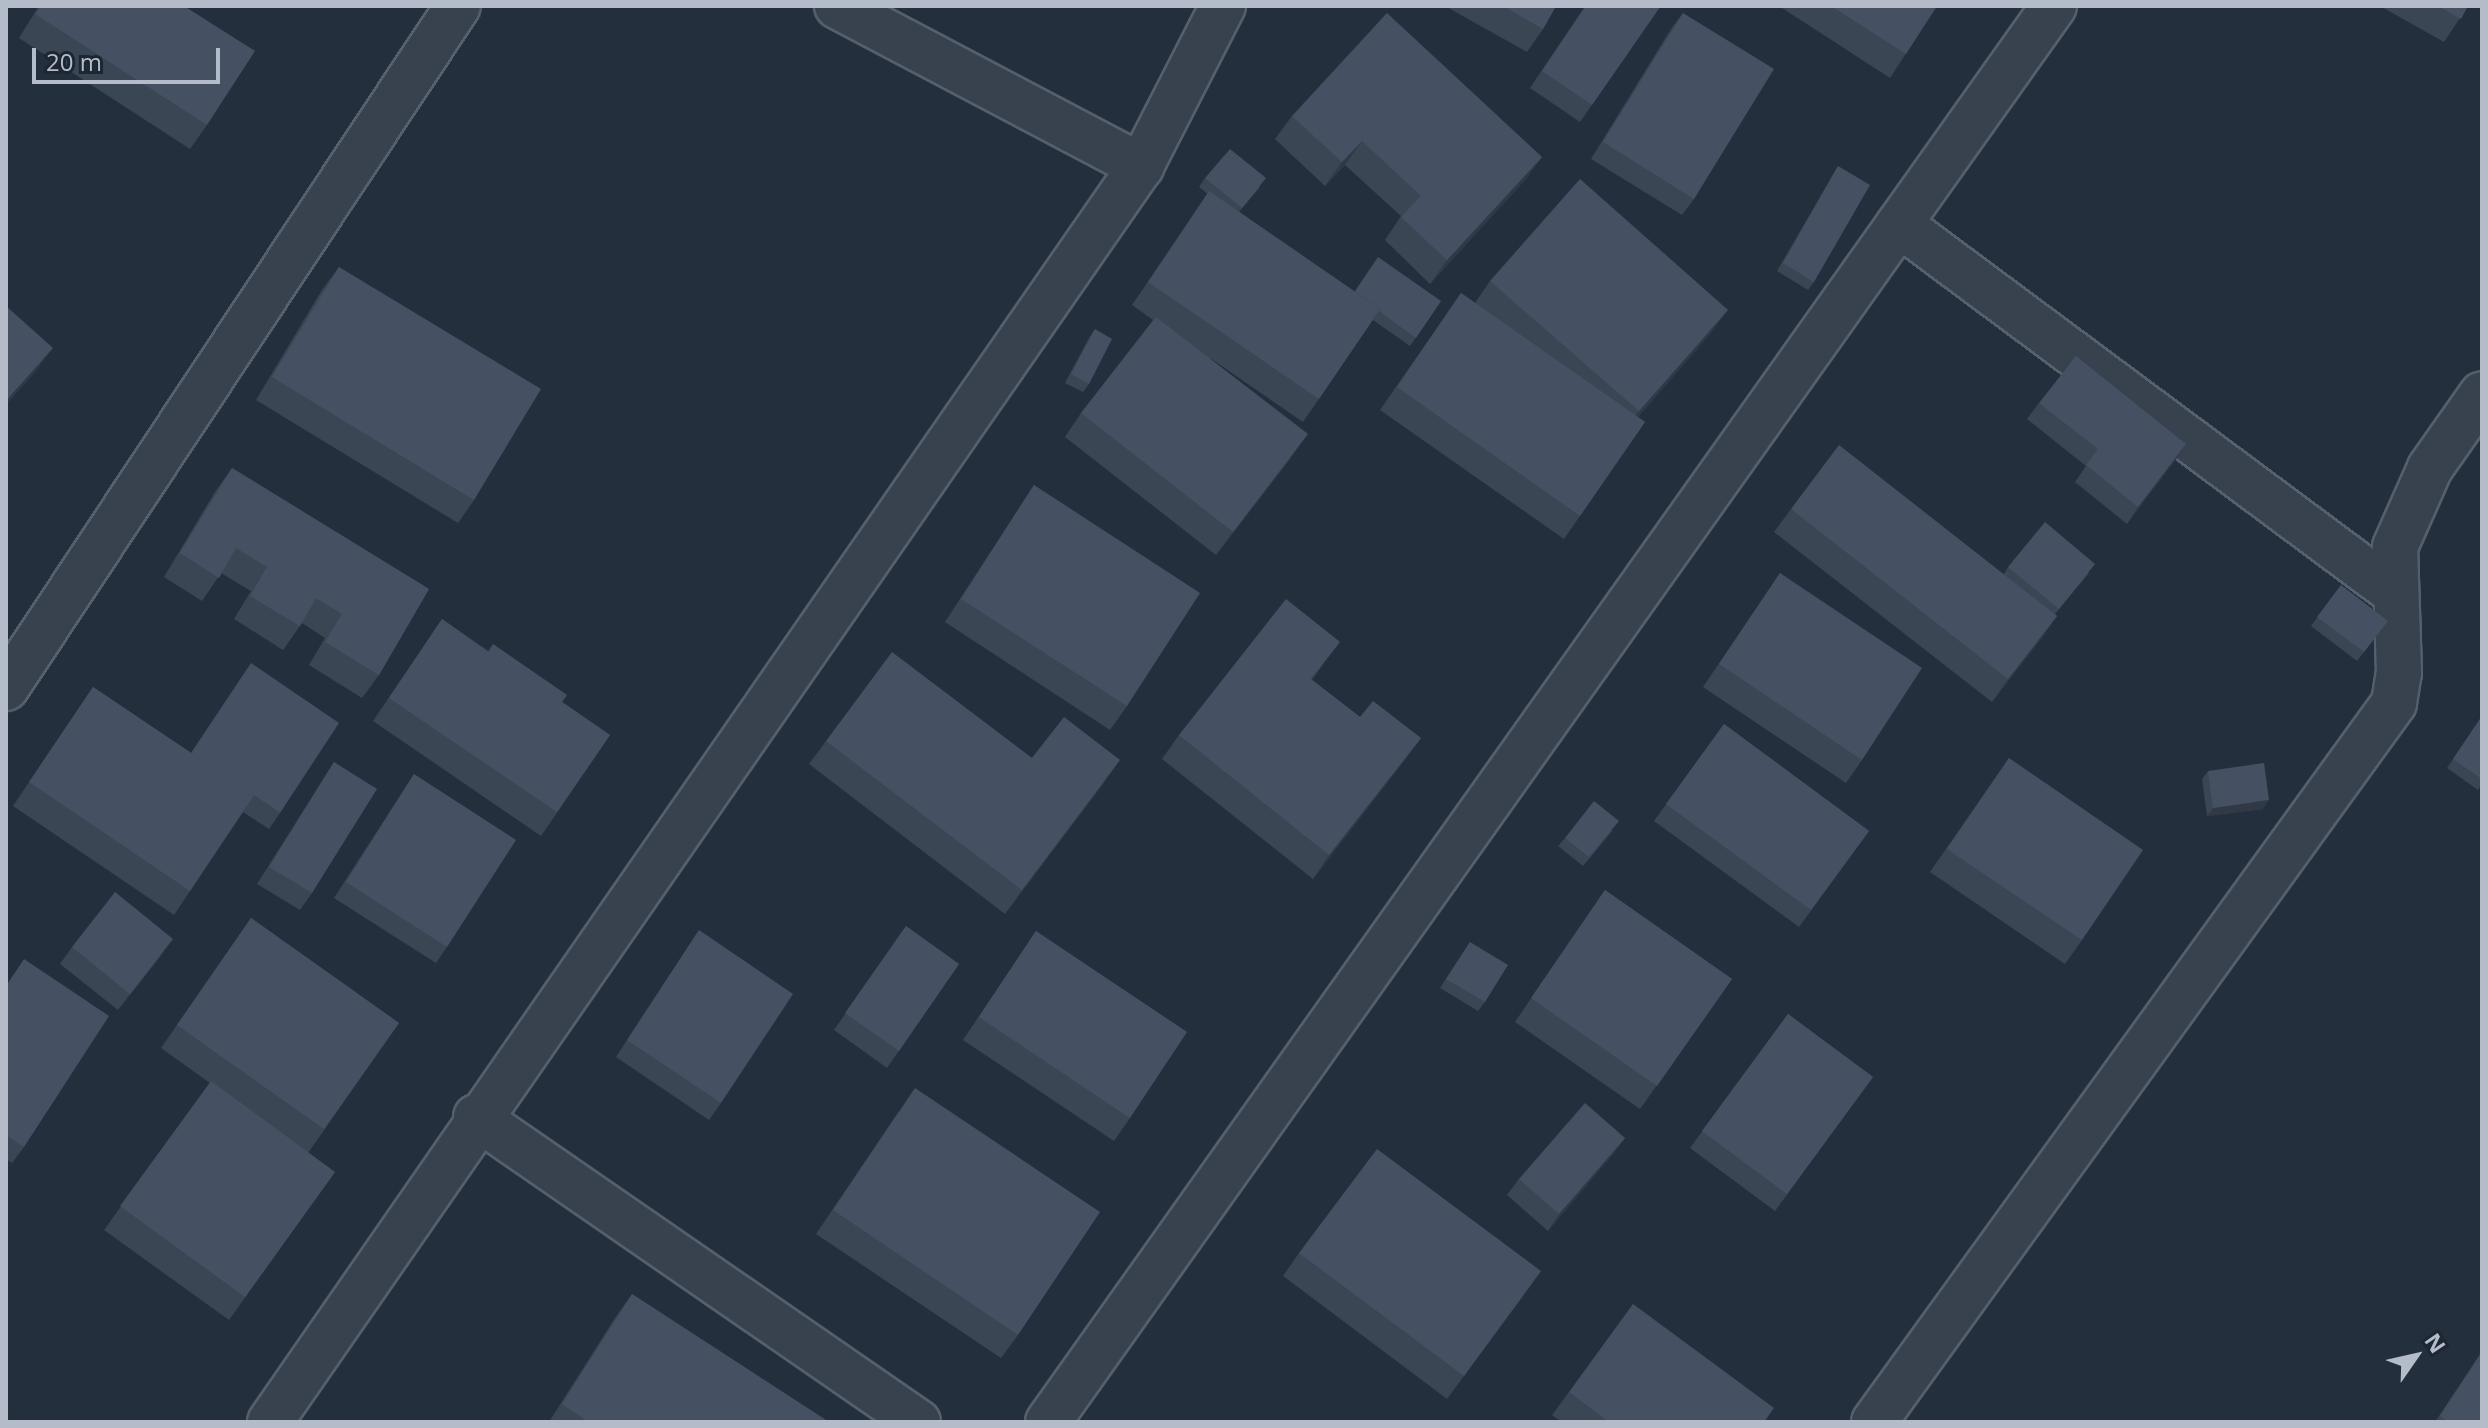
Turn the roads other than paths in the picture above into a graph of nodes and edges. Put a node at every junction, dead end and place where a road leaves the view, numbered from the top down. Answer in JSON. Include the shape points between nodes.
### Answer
{"nodes":[{"id":1,"x":458,"y":6,"type":"edge"},
{"id":2,"x":837,"y":6,"type":"edge"},
{"id":3,"x":1223,"y":6,"type":"edge"},
{"id":4,"x":2054,"y":6,"type":"edge"},
{"id":5,"x":1141,"y":166,"type":"junction"},
{"id":6,"x":1899,"y":224,"type":"junction"},
{"id":7,"x":2482,"y":394,"type":"edge"},
{"id":8,"x":2394,"y":592,"type":"junction"},
{"id":9,"x":6,"y":688,"type":"edge"},
{"id":10,"x":476,"y":1117,"type":"junction"},
{"id":11,"x":270,"y":1422,"type":"edge"},
{"id":12,"x":918,"y":1422,"type":"edge"},
{"id":13,"x":1048,"y":1422,"type":"edge"},
{"id":14,"x":1874,"y":1422,"type":"edge"}],
"edges":[{"from":1,"to":9,"type":"street"},
{"from":2,"to":5,"type":"street"},
{"from":3,"to":5,"type":"street"},
{"from":4,"to":6,"type":"street"},
{"from":5,"to":10,"type":"street"},
{"from":6,"to":8,"type":"street"},
{"from":6,"to":13,"type":"street"},
{"from":7,"to":8,"type":"street","via":[[2430,468],[2395,547]]},
{"from":8,"to":14,"type":"street","via":[[2399,673],[2394,703]]},
{"from":10,"to":11,"type":"street"},
{"from":10,"to":12,"type":"street"}]}
